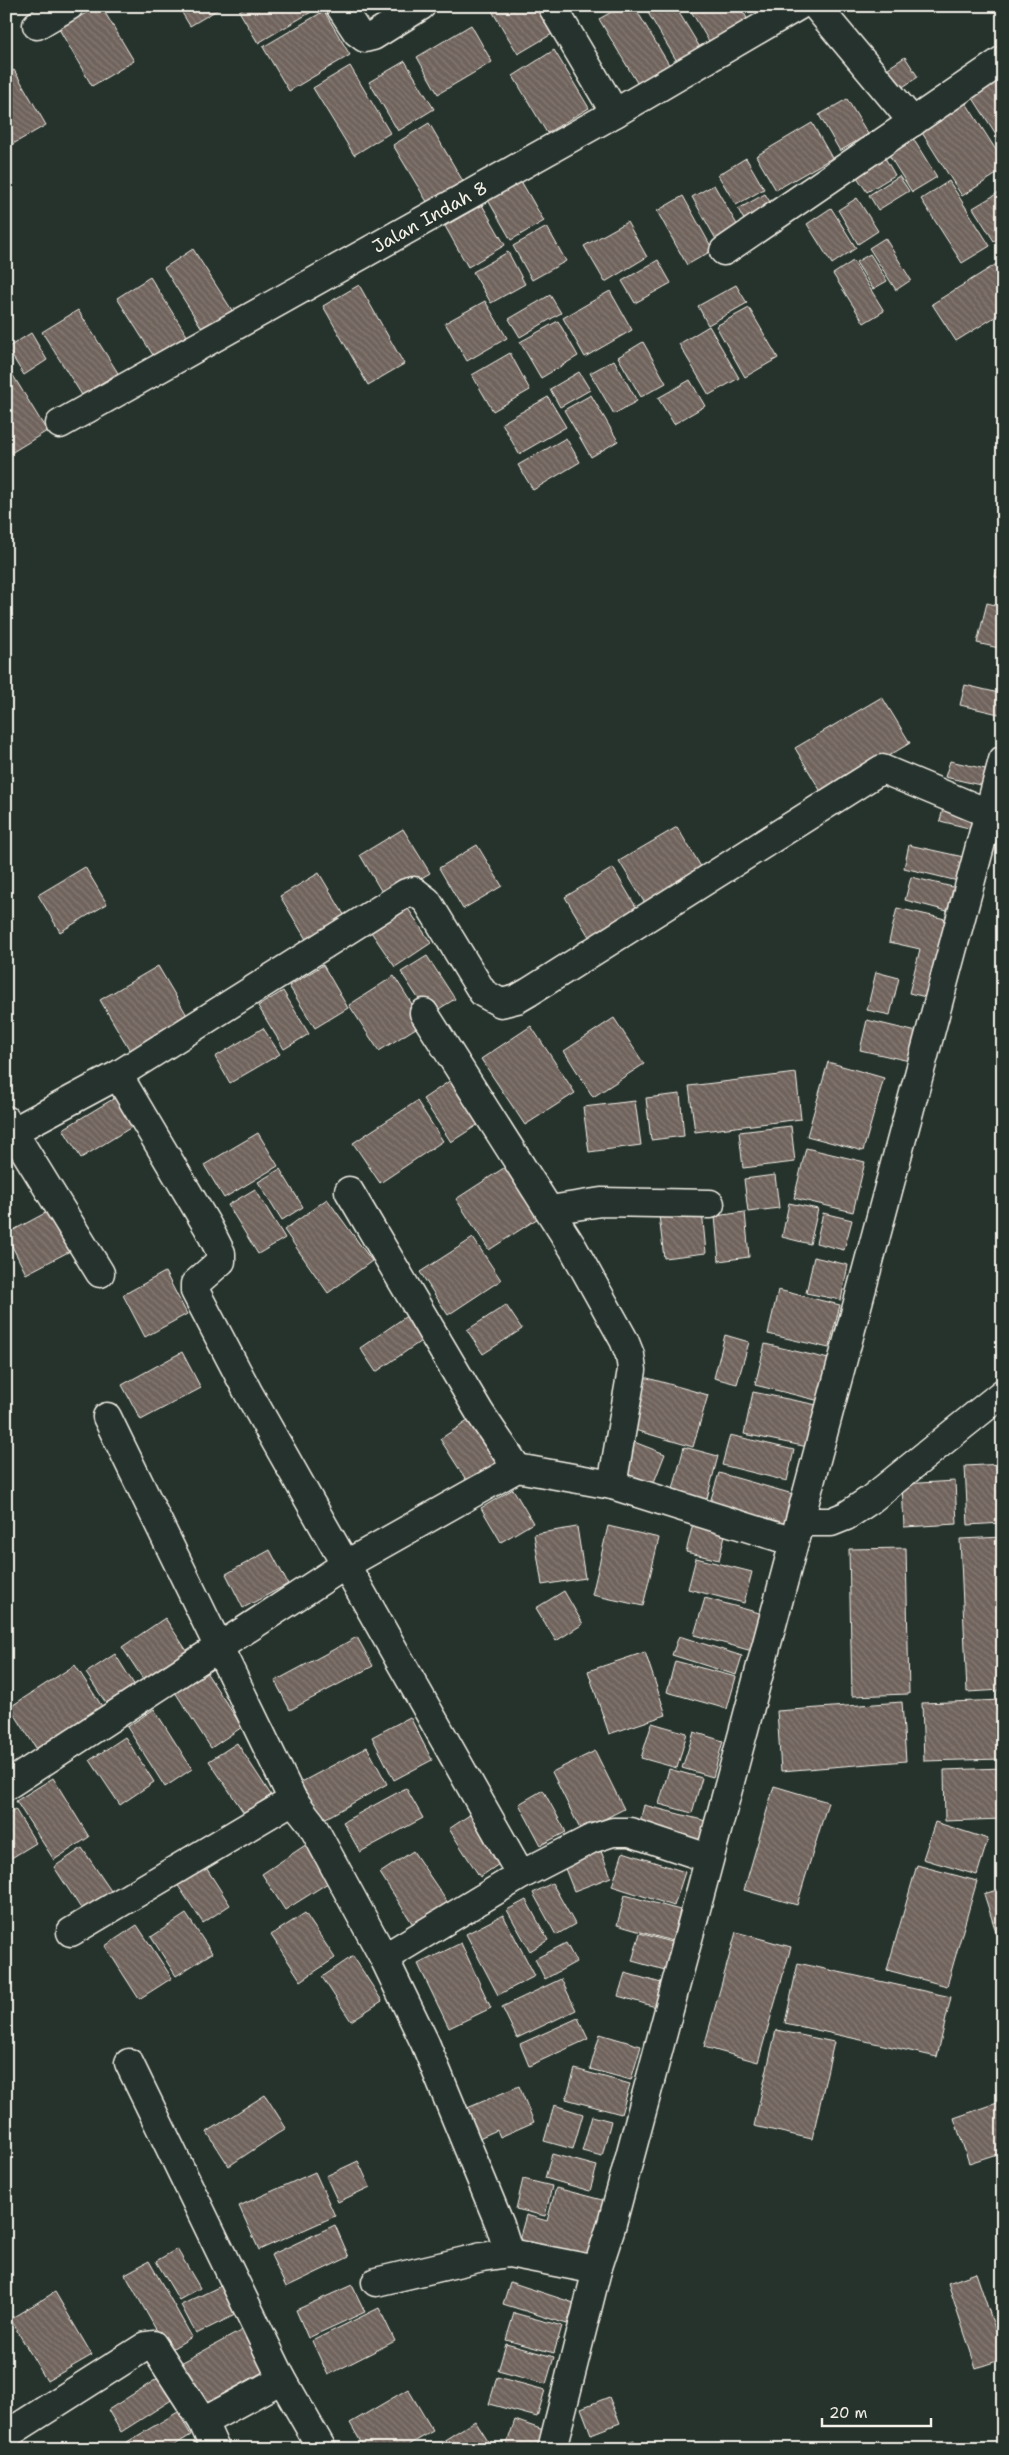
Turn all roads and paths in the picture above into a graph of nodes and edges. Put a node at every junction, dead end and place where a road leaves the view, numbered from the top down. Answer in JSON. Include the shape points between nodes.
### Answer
{"nodes":[{"id":1,"x":69,"y":6,"type":"edge"},
{"id":2,"x":340,"y":6,"type":"edge"},
{"id":3,"x":421,"y":6,"type":"edge"},
{"id":4,"x":552,"y":6,"type":"edge"},
{"id":5,"x":798,"y":6,"type":"edge"},
{"id":6,"x":816,"y":6,"type":"edge"},
{"id":7,"x":37,"y":24,"type":"dead end"},
{"id":8,"x":1003,"y":60,"type":"edge"},
{"id":9,"x":615,"y":113,"type":"junction"},
{"id":10,"x":913,"y":122,"type":"junction"},
{"id":11,"x":724,"y":251,"type":"dead end"},
{"id":12,"x":60,"y":424,"type":"dead end"},
{"id":13,"x":1003,"y":760,"type":"edge"},
{"id":14,"x":990,"y":814,"type":"junction"},
{"id":15,"x":424,"y":1012,"type":"dead end"},
{"id":16,"x":118,"y":1075,"type":"junction"},
{"id":17,"x":10,"y":1126,"type":"edge"},
{"id":18,"x":349,"y":1191,"type":"dead end"},
{"id":19,"x":710,"y":1204,"type":"dead end"},
{"id":20,"x":550,"y":1210,"type":"junction"},
{"id":21,"x":100,"y":1273,"type":"dead end"},
{"id":22,"x":1003,"y":1393,"type":"edge"},
{"id":23,"x":107,"y":1417,"type":"dead end"},
{"id":24,"x":517,"y":1468,"type":"junction"},
{"id":25,"x":612,"y":1485,"type":"junction"},
{"id":26,"x":797,"y":1532,"type":"junction"},
{"id":27,"x":345,"y":1565,"type":"junction"},
{"id":28,"x":218,"y":1648,"type":"junction"},
{"id":29,"x":6,"y":1786,"type":"edge"},
{"id":30,"x":293,"y":1800,"type":"junction"},
{"id":31,"x":708,"y":1858,"type":"junction"},
{"id":32,"x":522,"y":1875,"type":"junction"},
{"id":33,"x":71,"y":1932,"type":"dead end"},
{"id":34,"x":384,"y":1958,"type":"junction"},
{"id":35,"x":129,"y":2063,"type":"dead end"},
{"id":36,"x":509,"y":2253,"type":"junction"},
{"id":37,"x":597,"y":2270,"type":"junction"},
{"id":38,"x":376,"y":2282,"type":"dead end"},
{"id":39,"x":282,"y":2379,"type":"junction"},
{"id":40,"x":203,"y":2422,"type":"junction"},
{"id":41,"x":6,"y":2435,"type":"edge"},
{"id":42,"x":216,"y":2449,"type":"edge"},
{"id":43,"x":322,"y":2449,"type":"edge"},
{"id":44,"x":552,"y":2449,"type":"edge"}],
"edges":[{"from":1,"to":7,"type":"street"},
{"from":2,"to":3,"type":"street","via":[[357,32],[365,38]]},
{"from":4,"to":9,"type":"street"},
{"from":5,"to":9,"type":"street","name":"Jalan Indah 8"},
{"from":6,"to":10,"type":"street"},
{"from":8,"to":10,"type":"street"},
{"from":9,"to":12,"type":"street","name":"Jalan Indah 8"},
{"from":10,"to":11,"type":"street"},
{"from":13,"to":14,"type":"street"},
{"from":14,"to":16,"type":"street","via":[[882,769],[517,999],[500,1003],[482,993],[427,901],[414,891],[406,892]]},
{"from":14,"to":26,"type":"street"},
{"from":15,"to":20,"type":"street"},
{"from":16,"to":17,"type":"street"},
{"from":16,"to":27,"type":"street","via":[[221,1253],[221,1261],[196,1284],[194,1291]]},
{"from":17,"to":21,"type":"street"},
{"from":18,"to":24,"type":"street","via":[[480,1413]]},
{"from":19,"to":20,"type":"street","via":[[601,1202]]},
{"from":20,"to":25,"type":"street","via":[[630,1355],[632,1370]]},
{"from":22,"to":26,"type":"street","via":[[870,1500],[846,1516]]},
{"from":23,"to":28,"type":"street"},
{"from":24,"to":25,"type":"street"},
{"from":24,"to":27,"type":"street"},
{"from":25,"to":26,"type":"street"},
{"from":26,"to":31,"type":"street"},
{"from":27,"to":28,"type":"street"},
{"from":27,"to":32,"type":"street"},
{"from":28,"to":29,"type":"street"},
{"from":28,"to":30,"type":"street"},
{"from":30,"to":33,"type":"street"},
{"from":30,"to":34,"type":"street","via":[[311,1823]]},
{"from":31,"to":32,"type":"street","via":[[630,1832],[613,1832],[591,1839]]},
{"from":31,"to":37,"type":"street"},
{"from":32,"to":34,"type":"street"},
{"from":34,"to":36,"type":"street","via":[[425,2043]]},
{"from":35,"to":39,"type":"street"},
{"from":36,"to":37,"type":"street"},
{"from":36,"to":38,"type":"street"},
{"from":37,"to":44,"type":"street"},
{"from":39,"to":40,"type":"street"},
{"from":39,"to":43,"type":"street"},
{"from":40,"to":41,"type":"street","via":[[157,2348],[150,2344]]},
{"from":40,"to":42,"type":"street"}]}
